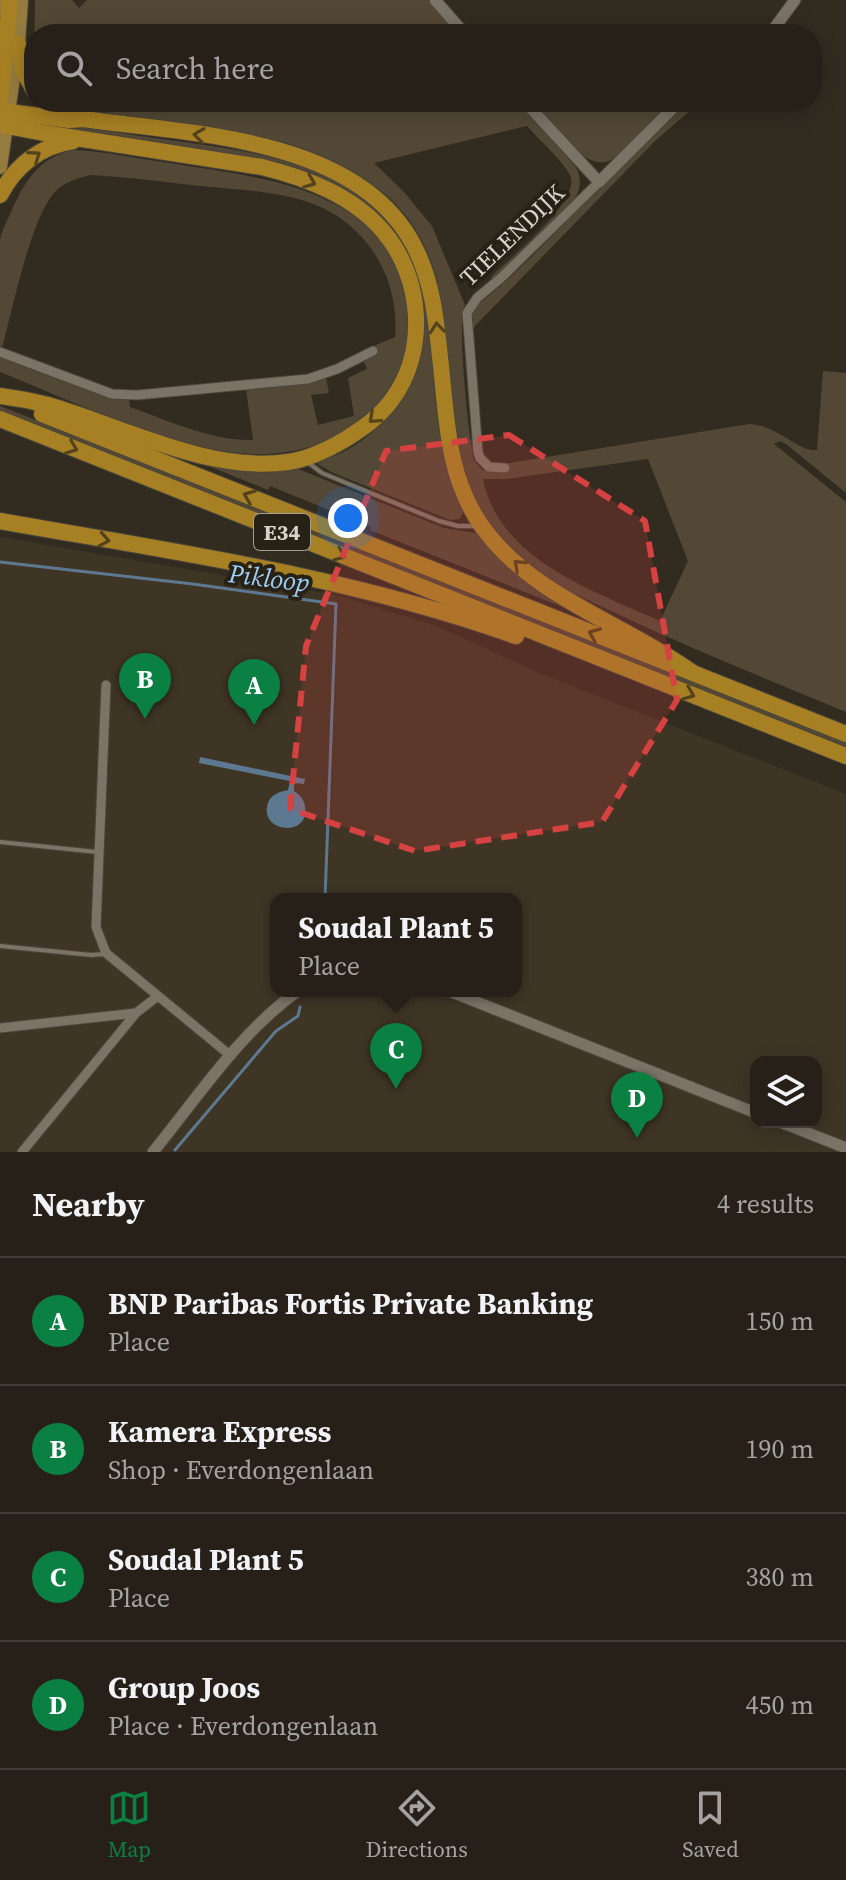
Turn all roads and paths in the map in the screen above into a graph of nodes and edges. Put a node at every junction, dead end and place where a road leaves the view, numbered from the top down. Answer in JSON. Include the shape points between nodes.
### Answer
{"nodes":[{"id":1,"x":1,"y":0,"type":"edge"},
{"id":2,"x":10,"y":0,"type":"edge"},
{"id":3,"x":21,"y":0,"type":"edge"},
{"id":4,"x":435,"y":0,"type":"edge"},
{"id":5,"x":795,"y":0,"type":"edge"},
{"id":6,"x":0,"y":9,"type":"edge"},
{"id":7,"x":456,"y":24,"type":"edge"},
{"id":8,"x":777,"y":24,"type":"edge"},
{"id":9,"x":18,"y":44,"type":"junction"},
{"id":10,"x":24,"y":72,"type":"edge"},
{"id":11,"x":63,"y":112,"type":"edge"},
{"id":12,"x":534,"y":112,"type":"edge"},
{"id":13,"x":669,"y":112,"type":"edge"},
{"id":14,"x":3,"y":114,"type":"edge"},
{"id":15,"x":83,"y":119,"type":"junction"},
{"id":16,"x":84,"y":139,"type":"junction"},
{"id":17,"x":0,"y":167,"type":"edge"},
{"id":18,"x":599,"y":182,"type":"junction"},
{"id":19,"x":0,"y":195,"type":"edge"},
{"id":20,"x":373,"y":351,"type":"dead end"},
{"id":21,"x":0,"y":352,"type":"edge"},
{"id":22,"x":0,"y":396,"type":"edge"},
{"id":23,"x":0,"y":419,"type":"edge"},
{"id":24,"x":304,"y":458,"type":"junction"},
{"id":25,"x":505,"y":468,"type":"dead end"},
{"id":26,"x":0,"y":521,"type":"edge"},
{"id":27,"x":481,"y":525,"type":"junction"},
{"id":28,"x":564,"y":644,"type":"junction"},
{"id":29,"x":693,"y":673,"type":"junction"},
{"id":30,"x":106,"y":685,"type":"dead end"},
{"id":31,"x":846,"y":734,"type":"edge"},
{"id":32,"x":846,"y":756,"type":"edge"},
{"id":33,"x":0,"y":842,"type":"edge"},
{"id":34,"x":100,"y":852,"type":"junction"},
{"id":35,"x":0,"y":946,"type":"edge"},
{"id":36,"x":106,"y":953,"type":"junction"},
{"id":37,"x":158,"y":996,"type":"junction"},
{"id":38,"x":289,"y":997,"type":"edge"},
{"id":39,"x":464,"y":997,"type":"edge"},
{"id":40,"x":136,"y":1013,"type":"junction"},
{"id":41,"x":0,"y":1028,"type":"edge"},
{"id":42,"x":231,"y":1056,"type":"junction"},
{"id":43,"x":750,"y":1111,"type":"edge"},
{"id":44,"x":795,"y":1128,"type":"edge"},
{"id":45,"x":846,"y":1148,"type":"edge"},
{"id":46,"x":22,"y":1152,"type":"edge"},
{"id":47,"x":153,"y":1152,"type":"edge"}],
"edges":[{"from":1,"to":6,"type":"main road"},
{"from":2,"to":14,"type":"highway"},
{"from":3,"to":9,"type":"main road"},
{"from":4,"to":7,"type":"street"},
{"from":5,"to":8,"type":"street"},
{"from":9,"to":10,"type":"highway"},
{"from":9,"to":14,"type":"main road"},
{"from":11,"to":15,"type":"highway"},
{"from":12,"to":18,"type":"street","name":"TIELENDIJK"},
{"from":13,"to":18,"type":"street","name":"TIELENDIJK"},
{"from":14,"to":15,"type":"highway"},
{"from":14,"to":16,"type":"highway"},
{"from":14,"to":17,"type":"main road"},
{"from":27,"to":15,"type":"highway","one_way":true,"via":[[459,484],[448,441],[433,295],[417,251],[395,217],[346,179],[292,154],[238,140]]},
{"from":19,"to":16,"type":"highway","one_way":true,"via":[[37,154]]},
{"from":16,"to":24,"type":"highway","one_way":true,"via":[[214,158],[304,179],[354,206],[391,242],[414,300],[414,345],[407,370],[393,398],[373,420],[333,447]]},
{"from":18,"to":25,"type":"street","name":"TIELENDIJK","via":[[467,313],[478,452],[489,467]]},
{"from":20,"to":21,"type":"street","via":[[308,379],[137,395],[112,394]]},
{"from":22,"to":24,"type":"highway","via":[[45,404],[231,460]]},
{"from":29,"to":22,"type":"highway","number":"E34","one_way":true},
{"from":23,"to":28,"type":"highway","number":"E34","one_way":true},
{"from":24,"to":27,"type":"lane","via":[[322,473],[439,521]]},
{"from":26,"to":28,"type":"highway","one_way":true,"via":[[325,580],[415,602],[537,643]]},
{"from":29,"to":27,"type":"highway","one_way":true,"via":[[531,576]]},
{"from":28,"to":32,"type":"highway","number":"E34","one_way":true},
{"from":29,"to":31,"type":"highway","number":"E34"},
{"from":30,"to":34,"type":"street"},
{"from":33,"to":34,"type":"lane"},
{"from":34,"to":36,"type":"street","via":[[96,927]]},
{"from":35,"to":36,"type":"lane"},
{"from":36,"to":37,"type":"street"},
{"from":37,"to":40,"type":"street"},
{"from":37,"to":42,"type":"street"},
{"from":38,"to":42,"type":"street"},
{"from":39,"to":43,"type":"street"},
{"from":40,"to":41,"type":"street"},
{"from":40,"to":46,"type":"street"},
{"from":42,"to":47,"type":"street"},
{"from":44,"to":45,"type":"street"}]}
